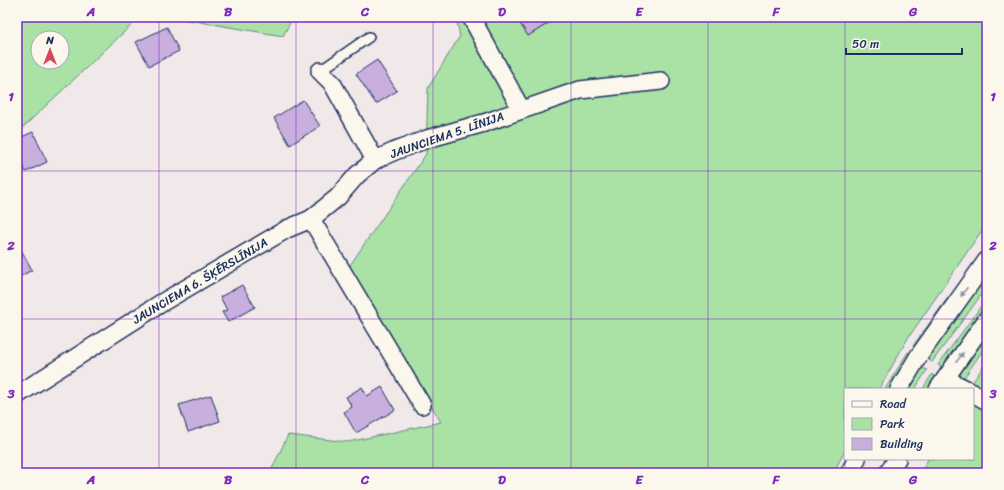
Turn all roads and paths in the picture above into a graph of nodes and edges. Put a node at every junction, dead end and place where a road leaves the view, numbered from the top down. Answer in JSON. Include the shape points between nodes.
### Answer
{"nodes":[{"id":1,"x":471,"y":17,"type":"edge"},
{"id":2,"x":369,"y":37,"type":"dead end"},
{"id":3,"x":320,"y":71,"type":"joint"},
{"id":4,"x":661,"y":81,"type":"dead end"},
{"id":5,"x":521,"y":109,"type":"junction"},
{"id":6,"x":375,"y":160,"type":"junction"},
{"id":7,"x":311,"y":219,"type":"junction"},
{"id":8,"x":987,"y":260,"type":"edge"},
{"id":9,"x":987,"y":319,"type":"edge"},
{"id":10,"x":952,"y":387,"type":"edge"},
{"id":11,"x":900,"y":388,"type":"edge"},
{"id":12,"x":974,"y":394,"type":"edge"},
{"id":13,"x":17,"y":395,"type":"edge"},
{"id":14,"x":987,"y":401,"type":"edge"},
{"id":15,"x":422,"y":405,"type":"dead end"},
{"id":16,"x":856,"y":460,"type":"edge"},
{"id":17,"x":896,"y":460,"type":"edge"},
{"id":18,"x":849,"y":473,"type":"edge"},
{"id":19,"x":888,"y":473,"type":"edge"}],
"edges":[{"from":1,"to":5,"type":"street","name":"JAUNCIEMA 5. LĪNIJA"},
{"from":2,"to":3,"type":"lane"},
{"from":3,"to":6,"type":"street","name":"JAUNCIEMA 5. LĪNIJA","via":[[332,83]]},
{"from":4,"to":5,"type":"street","via":[[580,90]]},
{"from":5,"to":6,"type":"street","name":"JAUNCIEMA 5. LĪNIJA","via":[[484,123],[427,139]]},
{"from":6,"to":7,"type":"street","name":"JAUNCIEMA 6. ŠĶĒRSLĪNIJA","via":[[357,175],[338,197]]},
{"from":7,"to":13,"type":"street","name":"JAUNCIEMA 6. ŠĶĒRSLĪNIJA","via":[[287,229],[163,302]]},
{"from":7,"to":15,"type":"street"},
{"from":8,"to":11,"type":"street","one_way":true,"via":[[918,356]]},
{"from":10,"to":9,"type":"street","one_way":true},
{"from":12,"to":14,"type":"street"},
{"from":16,"to":18,"type":"street"},
{"from":17,"to":19,"type":"street"}]}
